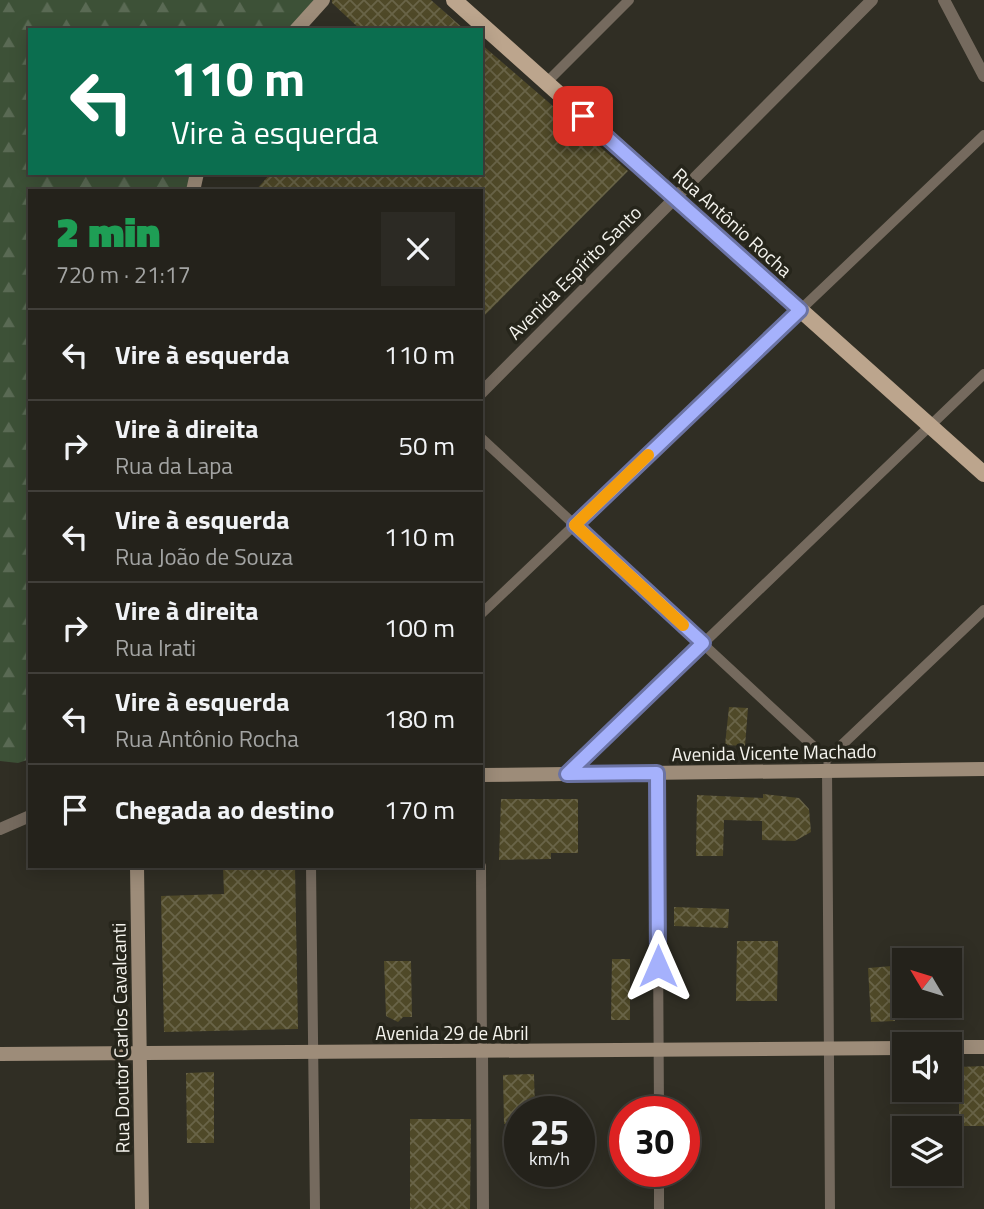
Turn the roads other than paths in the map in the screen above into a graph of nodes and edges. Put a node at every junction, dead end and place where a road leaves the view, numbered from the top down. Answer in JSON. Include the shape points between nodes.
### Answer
{"nodes":[{"id":1,"x":323,"y":0,"type":"edge"},
{"id":2,"x":454,"y":0,"type":"edge"},
{"id":3,"x":629,"y":0,"type":"edge"},
{"id":4,"x":872,"y":0,"type":"edge"},
{"id":5,"x":944,"y":0,"type":"edge"},
{"id":6,"x":298,"y":28,"type":"edge"},
{"id":7,"x":984,"y":76,"type":"edge"},
{"id":8,"x":546,"y":83,"type":"junction"},
{"id":9,"x":984,"y":135,"type":"edge"},
{"id":10,"x":675,"y":198,"type":"junction"},
{"id":11,"x":800,"y":310,"type":"junction"},
{"id":12,"x":984,"y":374,"type":"edge"},
{"id":13,"x":483,"y":391,"type":"edge"},
{"id":14,"x":930,"y":426,"type":"junction"},
{"id":15,"x":483,"y":440,"type":"edge"},
{"id":16,"x":984,"y":474,"type":"edge"},
{"id":17,"x":575,"y":525,"type":"junction"},
{"id":18,"x":984,"y":610,"type":"edge"},
{"id":19,"x":483,"y":612,"type":"edge"},
{"id":20,"x":703,"y":643,"type":"junction"},
{"id":21,"x":827,"y":765,"type":"junction"},
{"id":22,"x":984,"y":769,"type":"edge"},
{"id":23,"x":657,"y":773,"type":"junction"},
{"id":24,"x":567,"y":774,"type":"junction"},
{"id":25,"x":483,"y":775,"type":"edge"},
{"id":26,"x":28,"y":817,"type":"edge"},
{"id":27,"x":0,"y":829,"type":"edge"},
{"id":28,"x":137,"y":868,"type":"edge"},
{"id":29,"x":311,"y":868,"type":"edge"},
{"id":30,"x":481,"y":868,"type":"edge"},
{"id":31,"x":962,"y":1047,"type":"edge"},
{"id":32,"x":984,"y":1047,"type":"edge"},
{"id":33,"x":829,"y":1048,"type":"junction"},
{"id":34,"x":892,"y":1048,"type":"edge"},
{"id":35,"x":659,"y":1049,"type":"junction"},
{"id":36,"x":482,"y":1051,"type":"junction"},
{"id":37,"x":313,"y":1052,"type":"junction"},
{"id":38,"x":0,"y":1054,"type":"edge"},
{"id":39,"x":140,"y":1054,"type":"junction"},
{"id":40,"x":659,"y":1096,"type":"edge"},
{"id":41,"x":659,"y":1187,"type":"edge"},
{"id":42,"x":142,"y":1209,"type":"edge"},
{"id":43,"x":315,"y":1209,"type":"edge"},
{"id":44,"x":483,"y":1209,"type":"edge"},
{"id":45,"x":659,"y":1209,"type":"edge"},
{"id":46,"x":830,"y":1209,"type":"edge"}],
"edges":[{"from":1,"to":6,"type":"main road"},
{"from":2,"to":8,"type":"main road","name":"Rua Antônio Rocha"},
{"from":3,"to":8,"type":"street"},
{"from":4,"to":10,"type":"street","name":"Avenida Espírito Santo"},
{"from":5,"to":7,"type":"street"},
{"from":8,"to":10,"type":"main road","name":"Rua Antônio Rocha"},
{"from":9,"to":11,"type":"street"},
{"from":10,"to":11,"type":"main road","name":"Rua Antônio Rocha"},
{"from":10,"to":13,"type":"street","name":"Avenida Espírito Santo"},
{"from":11,"to":14,"type":"main road","name":"Rua Antônio Rocha"},
{"from":11,"to":17,"type":"street"},
{"from":12,"to":14,"type":"street"},
{"from":14,"to":16,"type":"main road","name":"Rua Antônio Rocha"},
{"from":14,"to":20,"type":"street"},
{"from":15,"to":17,"type":"street"},
{"from":17,"to":19,"type":"street"},
{"from":17,"to":20,"type":"street"},
{"from":18,"to":21,"type":"street"},
{"from":20,"to":21,"type":"street"},
{"from":20,"to":24,"type":"street"},
{"from":21,"to":22,"type":"main road","name":"Avenida Vicente Machado"},
{"from":21,"to":23,"type":"main road","name":"Avenida Vicente Machado"},
{"from":21,"to":33,"type":"street"},
{"from":23,"to":24,"type":"main road","name":"Avenida Vicente Machado"},
{"from":23,"to":35,"type":"street"},
{"from":24,"to":25,"type":"main road","name":"Avenida Vicente Machado"},
{"from":26,"to":27,"type":"street"},
{"from":28,"to":39,"type":"main road","name":"Rua Doutor Carlos Cavalcanti"},
{"from":29,"to":37,"type":"street"},
{"from":30,"to":36,"type":"street"},
{"from":31,"to":32,"type":"main road"},
{"from":33,"to":34,"type":"main road","name":"Avenida 29 de Abril"},
{"from":33,"to":35,"type":"main road","name":"Avenida 29 de Abril"},
{"from":33,"to":46,"type":"street"},
{"from":35,"to":36,"type":"main road","name":"Avenida 29 de Abril"},
{"from":35,"to":40,"type":"street"},
{"from":36,"to":37,"type":"main road","name":"Avenida 29 de Abril"},
{"from":36,"to":44,"type":"street"},
{"from":37,"to":39,"type":"main road","name":"Avenida 29 de Abril"},
{"from":37,"to":43,"type":"street"},
{"from":38,"to":39,"type":"main road","name":"Avenida 29 de Abril"},
{"from":39,"to":42,"type":"main road","name":"Rua Doutor Carlos Cavalcanti"},
{"from":41,"to":45,"type":"street"}]}
